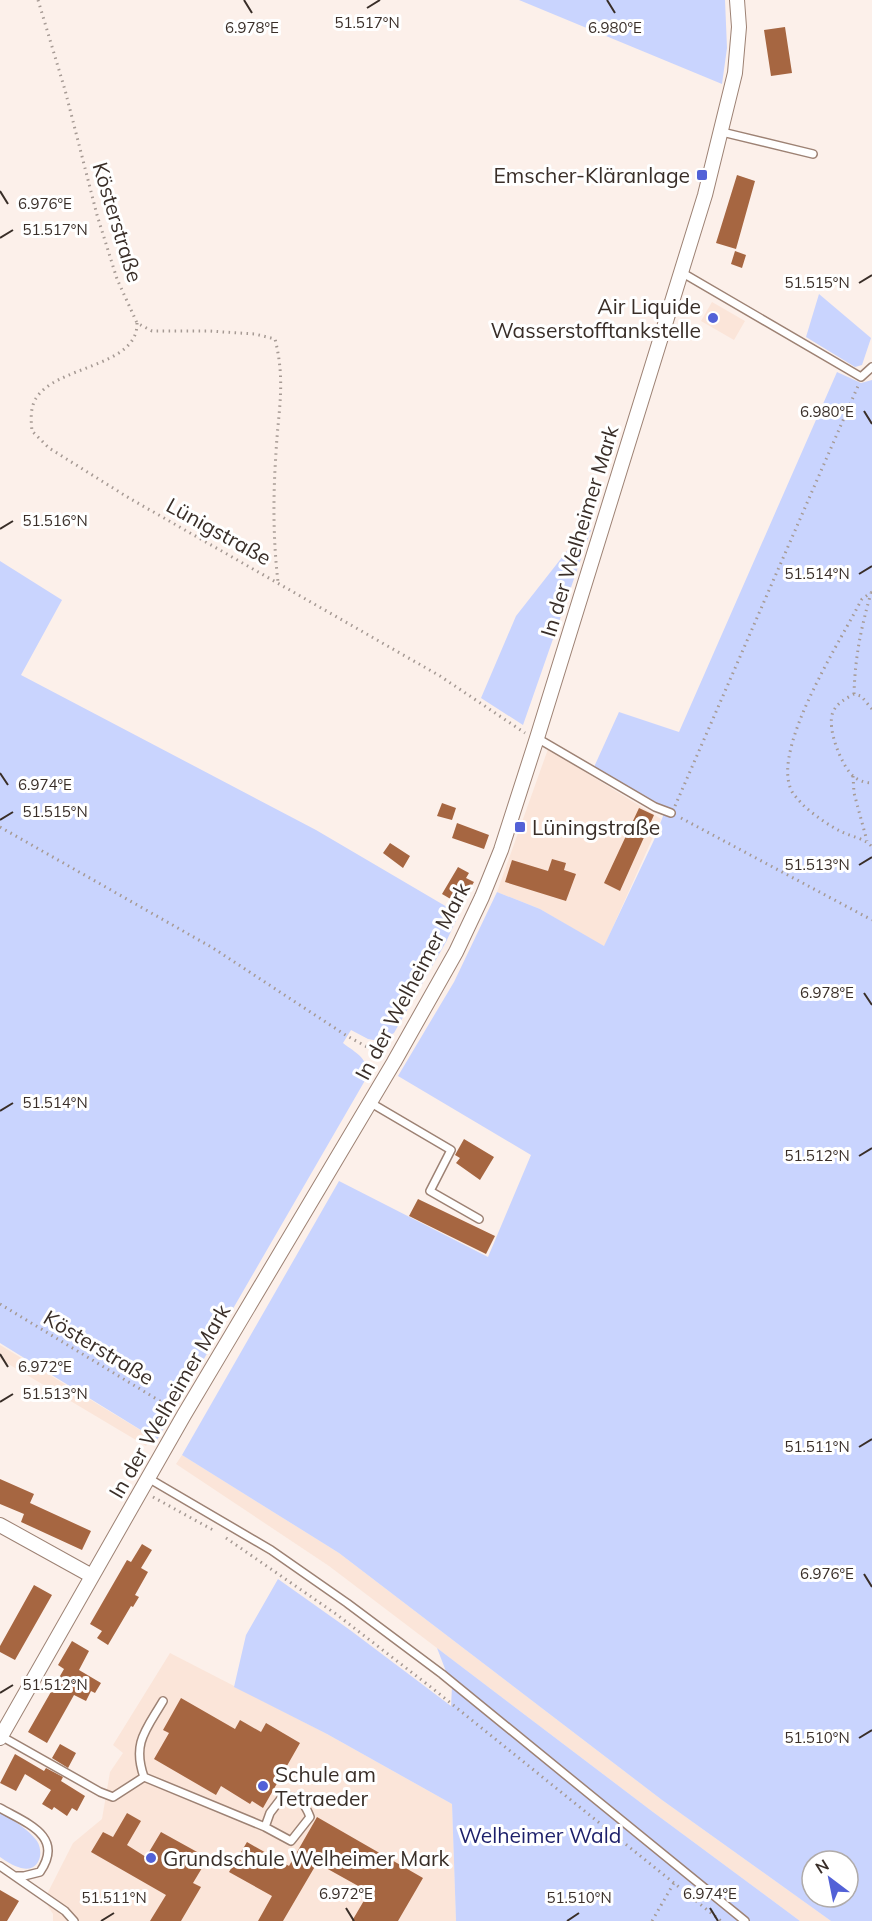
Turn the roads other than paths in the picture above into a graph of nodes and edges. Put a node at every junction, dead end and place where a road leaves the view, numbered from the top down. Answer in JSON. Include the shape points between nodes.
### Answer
{"nodes":[{"id":1,"x":737,"y":0,"type":"edge"},
{"id":2,"x":722,"y":132,"type":"junction"},
{"id":3,"x":813,"y":154,"type":"dead end"},
{"id":4,"x":681,"y":272,"type":"junction"},
{"id":5,"x":872,"y":367,"type":"edge"},
{"id":6,"x":537,"y":738,"type":"junction"},
{"id":7,"x":671,"y":813,"type":"road end"},
{"id":8,"x":371,"y":1103,"type":"junction"},
{"id":9,"x":479,"y":1219,"type":"dead end"},
{"id":10,"x":144,"y":1484,"type":"junction"},
{"id":11,"x":0,"y":1525,"type":"edge"},
{"id":12,"x":92,"y":1576,"type":"junction"},
{"id":13,"x":162,"y":1701,"type":"dead end"},
{"id":14,"x":1,"y":1737,"type":"edge"},
{"id":15,"x":144,"y":1777,"type":"junction"},
{"id":16,"x":0,"y":1808,"type":"edge"},
{"id":17,"x":266,"y":1827,"type":"junction"},
{"id":18,"x":0,"y":1866,"type":"edge"},
{"id":19,"x":17,"y":1876,"type":"junction"},
{"id":20,"x":74,"y":1921,"type":"edge"},
{"id":21,"x":745,"y":1921,"type":"edge"}],
"edges":[{"from":1,"to":2,"type":"street","name":"In der Welheimer Mark","via":[[735,73]]},
{"from":2,"to":3,"type":"lane"},
{"from":2,"to":4,"type":"street","name":"In der Welheimer Mark"},
{"from":4,"to":5,"type":"lane","via":[[861,377]]},
{"from":4,"to":6,"type":"street","name":"In der Welheimer Mark"},
{"from":6,"to":7,"type":"lane"},
{"from":6,"to":8,"type":"street","name":"In der Welheimer Mark","via":[[482,897],[456,952]]},
{"from":8,"to":9,"type":"lane","via":[[451,1150],[430,1191]]},
{"from":8,"to":10,"type":"street","name":"In der Welheimer Mark"},
{"from":10,"to":12,"type":"street","name":"In der Welheimer Mark"},
{"from":10,"to":21,"type":"lane","via":[[271,1550],[347,1603],[442,1674]]},
{"from":11,"to":12,"type":"street"},
{"from":12,"to":14,"type":"street","name":"In der Welheimer Mark"},
{"from":13,"to":15,"type":"lane","via":[[138,1751]]},
{"from":14,"to":15,"type":"lane","via":[[113,1797]]},
{"from":15,"to":17,"type":"lane"},
{"from":16,"to":19,"type":"lane","via":[[31,1825],[43,1836],[49,1850],[40,1872]]},
{"from":17,"to":17,"type":"lane","via":[[291,1841],[310,1817],[305,1804],[293,1796],[283,1796],[270,1813]]},
{"from":18,"to":19,"type":"lane"},
{"from":19,"to":20,"type":"lane"}]}
